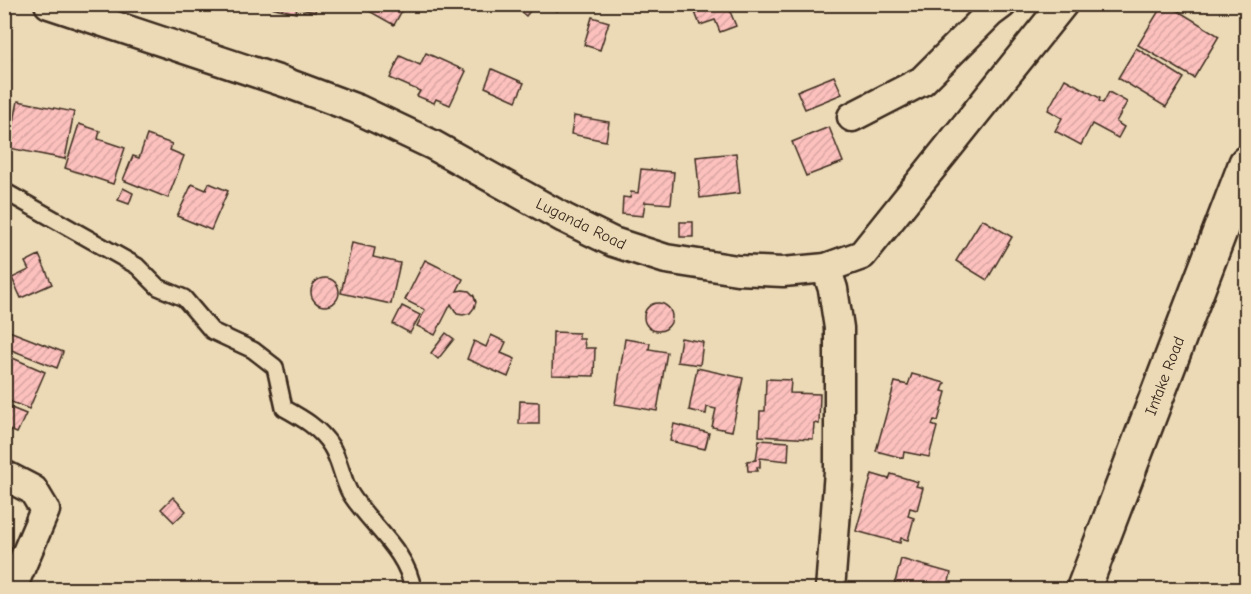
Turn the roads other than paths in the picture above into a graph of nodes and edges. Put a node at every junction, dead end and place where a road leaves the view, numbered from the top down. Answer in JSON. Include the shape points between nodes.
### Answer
{"nodes":[{"id":1,"x":49,"y":4,"type":"edge"},
{"id":2,"x":1002,"y":4,"type":"edge"},
{"id":3,"x":1063,"y":4,"type":"edge"},
{"id":4,"x":852,"y":117,"type":"dead end"},
{"id":5,"x":1246,"y":164,"type":"edge"},
{"id":6,"x":4,"y":191,"type":"edge"},
{"id":7,"x":826,"y":268,"type":"junction"},
{"id":8,"x":4,"y":475,"type":"edge"},
{"id":9,"x":11,"y":590,"type":"edge"},
{"id":10,"x":413,"y":590,"type":"edge"},
{"id":11,"x":830,"y":590,"type":"edge"},
{"id":12,"x":1083,"y":590,"type":"edge"}],
"edges":[{"from":1,"to":7,"type":"street","name":"Luganda Road","via":[[357,109],[433,145],[613,242],[666,259],[737,270],[783,272]]},
{"from":2,"to":4,"type":"street","via":[[922,81]]},
{"from":3,"to":7,"type":"street","name":"Luganda Road","via":[[862,255]]},
{"from":5,"to":12,"type":"street","name":"Intake Road"},
{"from":6,"to":10,"type":"lane","via":[[137,266],[158,287],[184,298],[212,331],[253,350],[275,368],[284,408],[312,424],[331,446],[350,493],[386,537],[411,577]]},
{"from":7,"to":11,"type":"street","via":[[839,328],[839,471]]},
{"from":8,"to":9,"type":"street","via":[[33,490],[45,510]]}]}
